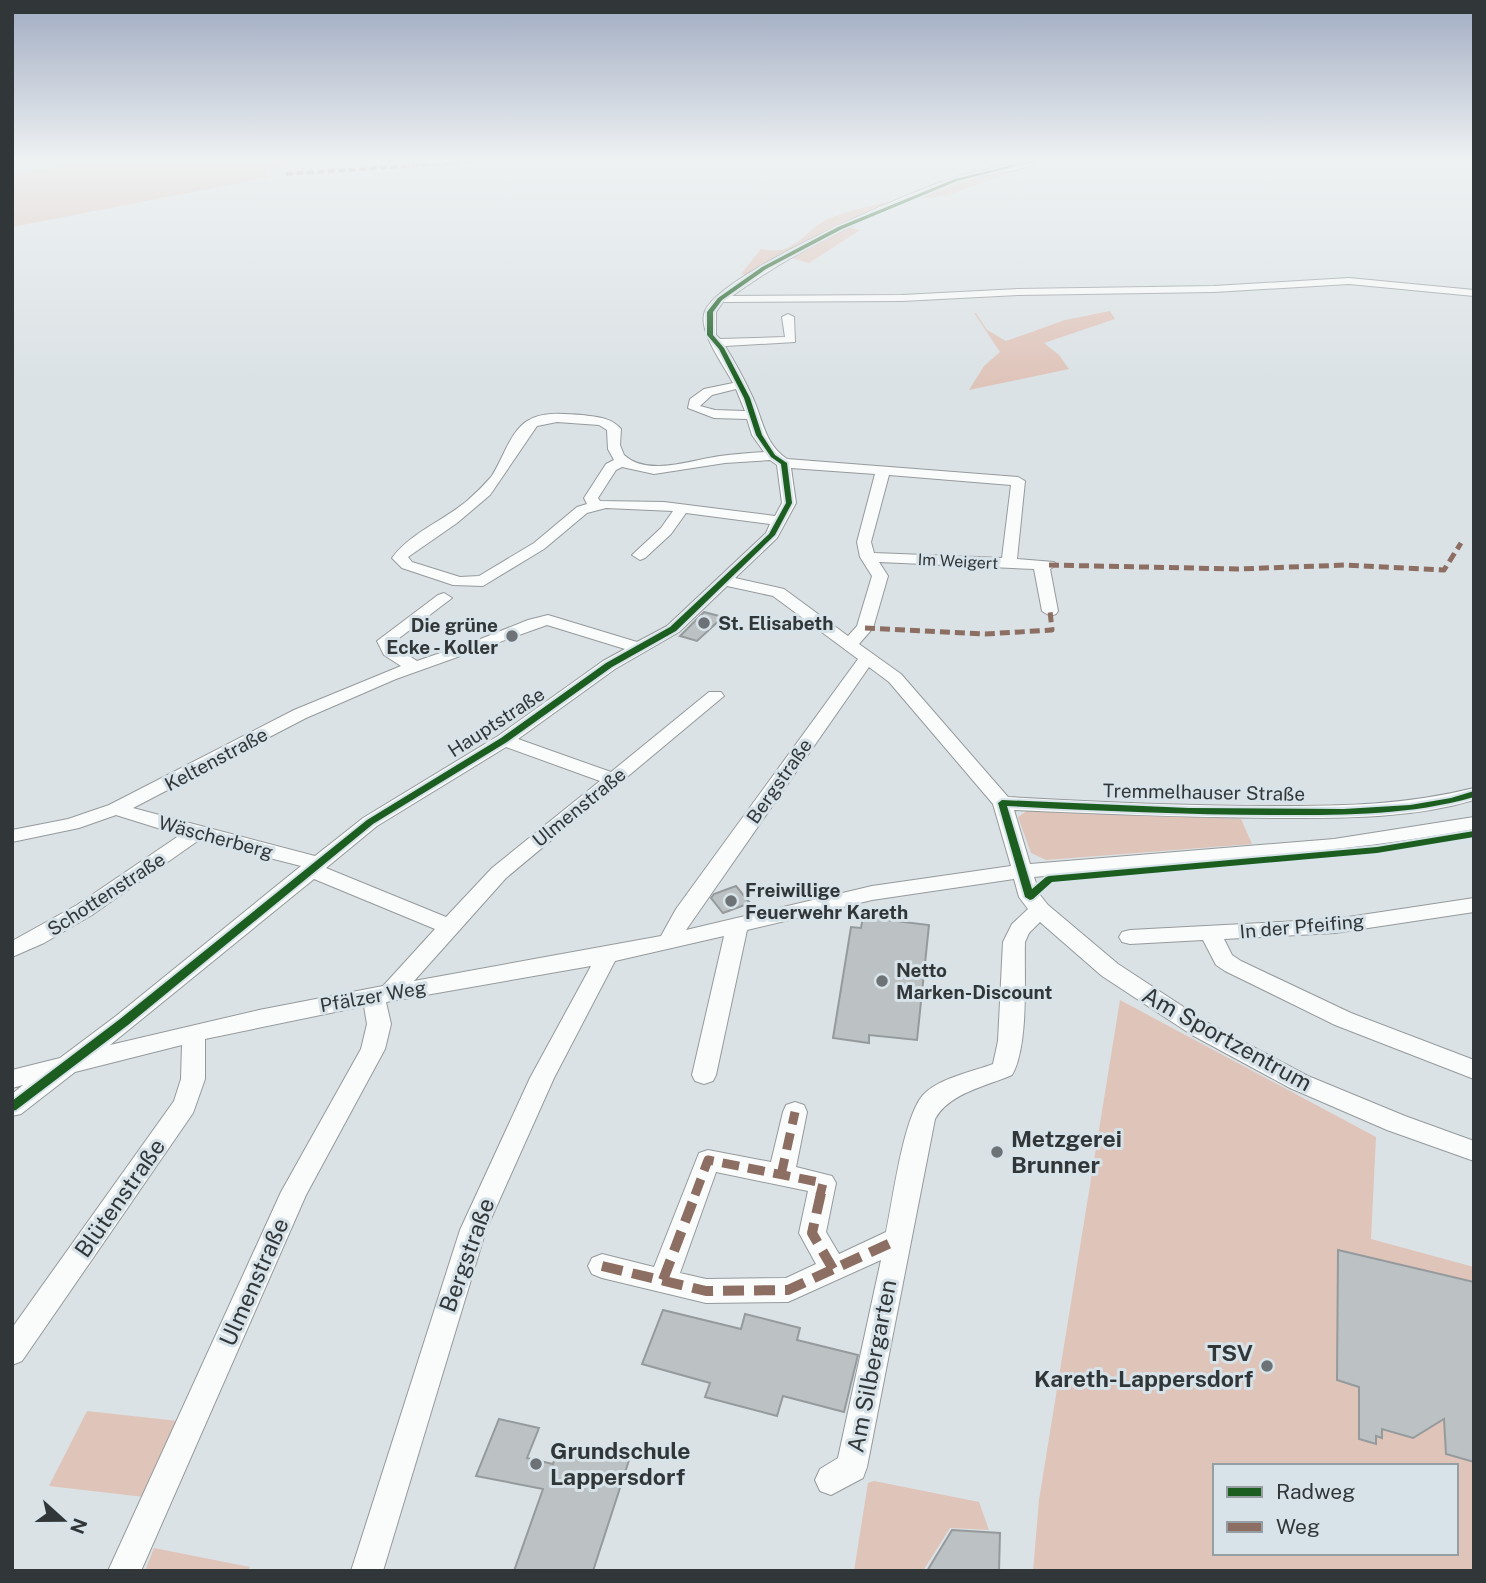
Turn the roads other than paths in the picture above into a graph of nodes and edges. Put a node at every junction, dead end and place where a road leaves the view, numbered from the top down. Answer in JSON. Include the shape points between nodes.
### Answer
{"nodes":[{"id":1,"x":830,"y":234,"type":"edge"},
{"id":2,"x":1474,"y":293,"type":"edge"},
{"id":3,"x":725,"y":295,"type":"junction"},
{"id":4,"x":788,"y":317,"type":"dead end"},
{"id":5,"x":716,"y":343,"type":"junction"},
{"id":6,"x":740,"y":385,"type":"junction"},
{"id":7,"x":587,"y":402,"type":"dead end"},
{"id":8,"x":751,"y":415,"type":"junction"},
{"id":9,"x":578,"y":420,"type":"junction"},
{"id":10,"x":778,"y":459,"type":"junction"},
{"id":11,"x":622,"y":462,"type":"junction"},
{"id":12,"x":883,"y":470,"type":"junction"},
{"id":13,"x":1018,"y":481,"type":"junction"},
{"id":14,"x":1038,"y":481,"type":"dead end"},
{"id":15,"x":595,"y":505,"type":"junction"},
{"id":16,"x":682,"y":508,"type":"junction"},
{"id":17,"x":779,"y":521,"type":"junction"},
{"id":18,"x":640,"y":555,"type":"dead end"},
{"id":19,"x":868,"y":556,"type":"junction"},
{"id":20,"x":1009,"y":564,"type":"junction"},
{"id":21,"x":725,"y":581,"type":"junction"},
{"id":22,"x":444,"y":598,"type":"dead end"},
{"id":23,"x":1050,"y":611,"type":"dead end"},
{"id":24,"x":849,"y":644,"type":"junction"},
{"id":25,"x":638,"y":648,"type":"junction"},
{"id":26,"x":868,"y":657,"type":"junction"},
{"id":27,"x":415,"y":667,"type":"junction"},
{"id":28,"x":715,"y":696,"type":"dead end"},
{"id":29,"x":504,"y":740,"type":"junction"},
{"id":30,"x":613,"y":779,"type":"junction"},
{"id":31,"x":1474,"y":794,"type":"edge"},
{"id":32,"x":1002,"y":803,"type":"junction"},
{"id":33,"x":116,"y":809,"type":"junction"},
{"id":34,"x":1474,"y":823,"type":"edge"},
{"id":35,"x":196,"y":833,"type":"junction"},
{"id":36,"x":12,"y":836,"type":"edge"},
{"id":37,"x":312,"y":866,"type":"junction"},
{"id":38,"x":1024,"y":871,"type":"junction"},
{"id":39,"x":1474,"y":905,"type":"edge"},
{"id":40,"x":1040,"y":910,"type":"junction"},
{"id":41,"x":737,"y":924,"type":"junction"},
{"id":42,"x":450,"y":927,"type":"junction"},
{"id":43,"x":1210,"y":933,"type":"junction"},
{"id":44,"x":1130,"y":937,"type":"dead end"},
{"id":45,"x":669,"y":941,"type":"junction"},
{"id":46,"x":12,"y":950,"type":"edge"},
{"id":47,"x":607,"y":955,"type":"junction"},
{"id":48,"x":381,"y":995,"type":"junction"},
{"id":49,"x":193,"y":1033,"type":"junction"},
{"id":50,"x":62,"y":1066,"type":"junction"},
{"id":51,"x":1474,"y":1070,"type":"edge"},
{"id":52,"x":704,"y":1075,"type":"dead end"},
{"id":53,"x":12,"y":1079,"type":"edge"},
{"id":54,"x":12,"y":1107,"type":"edge"},
{"id":55,"x":795,"y":1112,"type":"dead end"},
{"id":56,"x":1474,"y":1151,"type":"edge"},
{"id":57,"x":781,"y":1175,"type":"junction"},
{"id":58,"x":897,"y":1240,"type":"junction"},
{"id":59,"x":602,"y":1266,"type":"dead end"},
{"id":60,"x":834,"y":1269,"type":"junction"},
{"id":61,"x":663,"y":1280,"type":"junction"},
{"id":62,"x":12,"y":1352,"type":"edge"},
{"id":63,"x":831,"y":1480,"type":"dead end"},
{"id":64,"x":124,"y":1571,"type":"edge"},
{"id":65,"x":368,"y":1571,"type":"edge"}],
"edges":[{"from":1,"to":3,"type":"street"},
{"from":2,"to":3,"type":"street","via":[[1349,281],[891,299]]},
{"from":3,"to":5,"type":"street","name":"Hauptstraße","via":[[710,312],[710,335]]},
{"from":4,"to":5,"type":"street","via":[[791,340]]},
{"from":5,"to":6,"type":"street","name":"Hauptstraße"},
{"from":6,"to":8,"type":"street","name":"Hauptstraße"},
{"from":6,"to":8,"type":"street","via":[[708,392],[694,402],[695,408],[714,414]]},
{"from":7,"to":9,"type":"street"},
{"from":8,"to":10,"type":"street","name":"Hauptstraße","via":[[759,435]]},
{"from":9,"to":11,"type":"street","via":[[612,425],[615,451]]},
{"from":9,"to":15,"type":"street","via":[[531,424],[489,487],[400,558],[407,565],[459,582],[484,581]]},
{"from":10,"to":11,"type":"street","via":[[718,460],[661,470]]},
{"from":10,"to":12,"type":"street"},
{"from":10,"to":17,"type":"street","name":"Hauptstraße","via":[[789,502]]},
{"from":11,"to":15,"type":"street","via":[[611,467],[591,498]]},
{"from":12,"to":13,"type":"street"},
{"from":12,"to":19,"type":"street","via":[[864,542]]},
{"from":13,"to":14,"type":"street"},
{"from":13,"to":20,"type":"street"},
{"from":15,"to":16,"type":"street"},
{"from":16,"to":17,"type":"street"},
{"from":16,"to":18,"type":"street"},
{"from":17,"to":21,"type":"street","name":"Hauptstraße","via":[[765,543]]},
{"from":19,"to":20,"type":"street","name":"Im Weigert"},
{"from":19,"to":24,"type":"street","via":[[880,576],[865,628]]},
{"from":20,"to":23,"type":"street","name":"Im Weigert","via":[[1045,565]]},
{"from":21,"to":24,"type":"street","via":[[778,592]]},
{"from":21,"to":25,"type":"street","name":"Hauptstraße","via":[[673,629]]},
{"from":22,"to":27,"type":"street","via":[[385,641],[390,651]]},
{"from":24,"to":26,"type":"street"},
{"from":25,"to":27,"type":"street","name":"Keltenstraße","via":[[548,620]]},
{"from":25,"to":29,"type":"street","name":"Hauptstraße"},
{"from":26,"to":32,"type":"street","via":[[895,678]]},
{"from":26,"to":45,"type":"street","name":"Bergstraße"},
{"from":27,"to":33,"type":"street","name":"Keltenstraße","via":[[300,714]]},
{"from":28,"to":30,"type":"street","name":"Ulmenstraße"},
{"from":29,"to":30,"type":"street"},
{"from":29,"to":37,"type":"street","name":"Hauptstraße","via":[[390,809]]},
{"from":30,"to":42,"type":"street","name":"Ulmenstraße","via":[[499,873]]},
{"from":31,"to":32,"type":"street","name":"Tremmelhauser Straße","via":[[1444,804],[1358,812],[1220,813]]},
{"from":32,"to":38,"type":"street"},
{"from":33,"to":35,"type":"street","name":"Wäscherberg"},
{"from":33,"to":36,"type":"street","name":"Keltenstraße"},
{"from":34,"to":38,"type":"street","name":"Pfälzer Weg","via":[[1323,847]]},
{"from":35,"to":37,"type":"street","name":"Wäscherberg"},
{"from":35,"to":46,"type":"street","name":"Schottenstraße","via":[[100,902]]},
{"from":37,"to":42,"type":"street"},
{"from":37,"to":50,"type":"street","name":"Hauptstraße","via":[[124,1022]]},
{"from":38,"to":40,"type":"street","name":"Am Sportzentrum","via":[[1030,897]]},
{"from":38,"to":41,"type":"street","name":"Pfälzer Weg","via":[[835,899]]},
{"from":39,"to":43,"type":"street","name":"In der Pfeifing","via":[[1335,926]]},
{"from":40,"to":56,"type":"street","name":"Am Sportzentrum","via":[[1110,970],[1234,1048],[1351,1105]]},
{"from":40,"to":58,"type":"street","name":"Am Silbergarten","via":[[1020,929],[1014,942],[1010,1041],[1004,1069],[932,1102],[923,1119]]},
{"from":41,"to":45,"type":"street","name":"Pfälzer Weg"},
{"from":41,"to":52,"type":"street"},
{"from":42,"to":48,"type":"street","name":"Ulmenstraße"},
{"from":43,"to":44,"type":"street","name":"In der Pfeifing"},
{"from":43,"to":51,"type":"street","via":[[1224,960],[1233,966],[1343,1019]]},
{"from":45,"to":47,"type":"street","name":"Pfälzer Weg"},
{"from":47,"to":48,"type":"street","name":"Pfälzer Weg"},
{"from":47,"to":65,"type":"street","name":"Bergstraße","via":[[541,1078],[473,1230]]},
{"from":48,"to":49,"type":"street","name":"Pfälzer Weg"},
{"from":48,"to":64,"type":"street","name":"Ulmenstraße","via":[[373,1049],[294,1192]]},
{"from":49,"to":50,"type":"street","name":"Pfälzer Weg"},
{"from":49,"to":62,"type":"street","name":"Blütenstraße","via":[[196,1070],[184,1106]]},
{"from":50,"to":53,"type":"street","name":"Pfälzer Weg"},
{"from":50,"to":54,"type":"street","name":"Hauptstraße"},
{"from":55,"to":57,"type":"street"},
{"from":57,"to":60,"type":"street","via":[[823,1183],[812,1233]]},
{"from":57,"to":61,"type":"street","via":[[708,1160]]},
{"from":58,"to":60,"type":"street","name":"Am Silbergarten"},
{"from":58,"to":63,"type":"street","name":"Am Silbergarten","via":[[852,1467]]},
{"from":59,"to":61,"type":"street","name":"Am Silbergarten"},
{"from":60,"to":61,"type":"street","name":"Am Silbergarten","via":[[788,1290],[706,1291]]}]}
